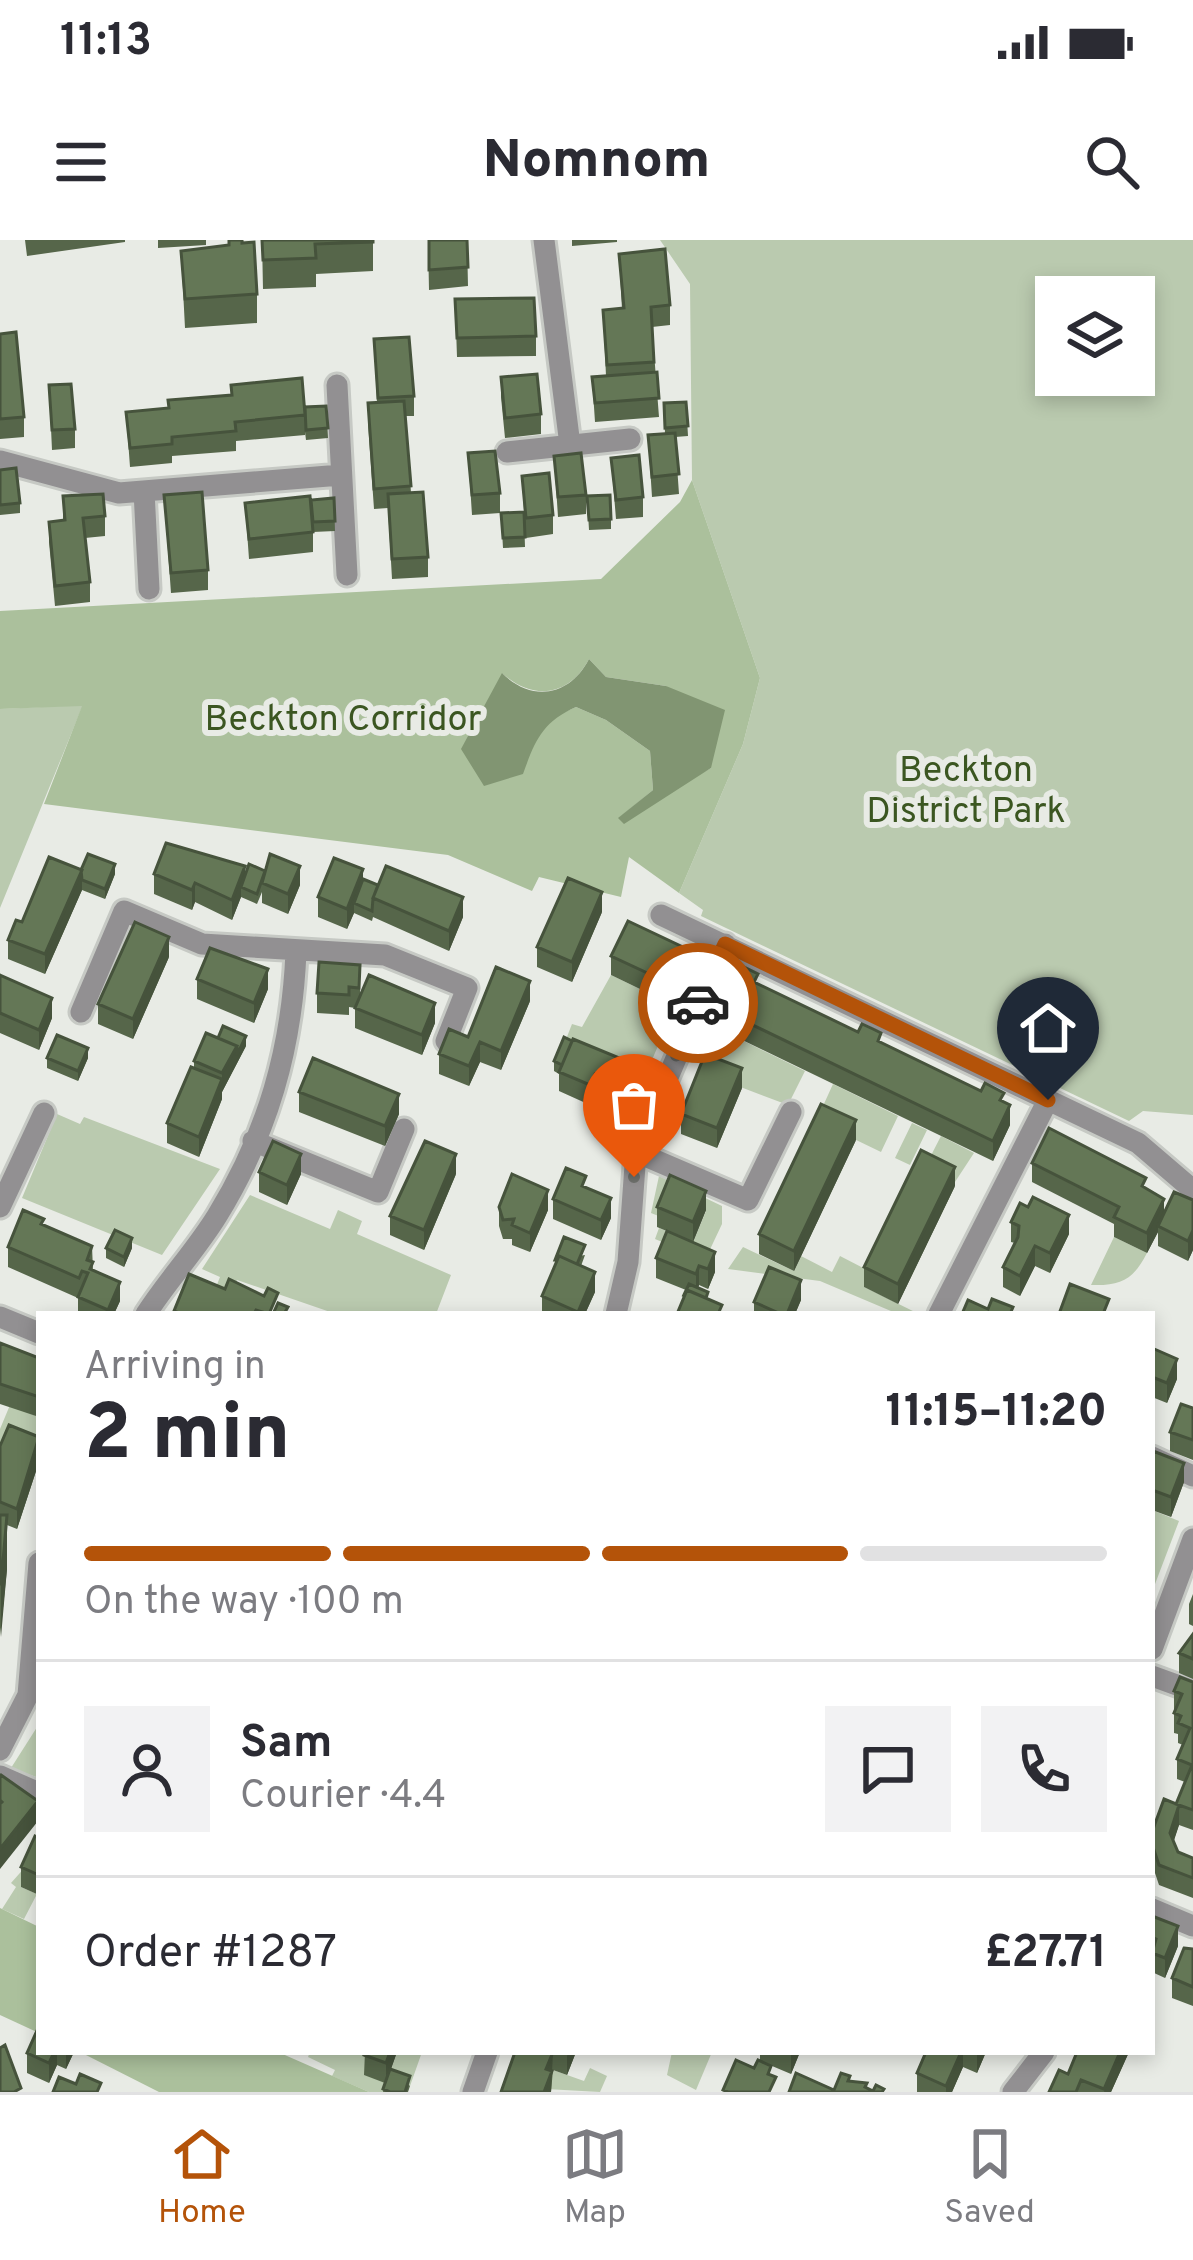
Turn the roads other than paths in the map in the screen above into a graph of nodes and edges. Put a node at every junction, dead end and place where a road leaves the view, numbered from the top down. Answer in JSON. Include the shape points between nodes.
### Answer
{"nodes":[{"id":1,"x":544,"y":240,"type":"edge"},
{"id":2,"x":338,"y":385,"type":"dead end"},
{"id":3,"x":630,"y":440,"type":"dead end"},
{"id":4,"x":570,"y":446,"type":"junction"},
{"id":5,"x":507,"y":452,"type":"dead end"},
{"id":6,"x":0,"y":461,"type":"edge"},
{"id":7,"x":341,"y":475,"type":"junction"},
{"id":8,"x":144,"y":491,"type":"junction"},
{"id":9,"x":347,"y":575,"type":"dead end"},
{"id":10,"x":149,"y":590,"type":"dead end"},
{"id":11,"x":661,"y":915,"type":"dead end"},
{"id":12,"x":725,"y":944,"type":"junction"},
{"id":13,"x":296,"y":952,"type":"junction"},
{"id":14,"x":81,"y":1012,"type":"dead end"},
{"id":15,"x":446,"y":1041,"type":"edge"},
{"id":16,"x":1048,"y":1100,"type":"junction"},
{"id":17,"x":790,"y":1112,"type":"dead end"},
{"id":18,"x":44,"y":1113,"type":"dead end"},
{"id":19,"x":404,"y":1129,"type":"dead end"},
{"id":20,"x":253,"y":1141,"type":"junction"},
{"id":21,"x":636,"y":1152,"type":"junction"},
{"id":22,"x":1193,"y":1190,"type":"edge"},
{"id":23,"x":0,"y":1207,"type":"edge"},
{"id":24,"x":950,"y":1302,"type":"edge"},
{"id":25,"x":148,"y":1311,"type":"edge"},
{"id":26,"x":617,"y":1311,"type":"edge"},
{"id":27,"x":0,"y":1317,"type":"edge"},
{"id":28,"x":36,"y":1332,"type":"edge"},
{"id":29,"x":1155,"y":1458,"type":"edge"},
{"id":30,"x":1193,"y":1476,"type":"edge"},
{"id":31,"x":1193,"y":1539,"type":"edge"},
{"id":32,"x":36,"y":1616,"type":"edge"},
{"id":33,"x":1155,"y":1641,"type":"edge"},
{"id":34,"x":1155,"y":1677,"type":"edge"},
{"id":35,"x":1193,"y":1691,"type":"edge"},
{"id":36,"x":0,"y":1750,"type":"edge"},
{"id":37,"x":0,"y":1776,"type":"edge"},
{"id":38,"x":36,"y":1792,"type":"edge"},
{"id":39,"x":1155,"y":1910,"type":"edge"},
{"id":40,"x":1193,"y":1926,"type":"edge"},
{"id":41,"x":487,"y":2055,"type":"edge"},
{"id":42,"x":1042,"y":2055,"type":"edge"},
{"id":43,"x":473,"y":2092,"type":"edge"},
{"id":44,"x":1013,"y":2092,"type":"edge"}],
"edges":[{"from":1,"to":4,"type":"street"},
{"from":2,"to":7,"type":"street"},
{"from":3,"to":4,"type":"street"},
{"from":4,"to":5,"type":"street"},
{"from":6,"to":8,"type":"street","via":[[119,493]]},
{"from":7,"to":8,"type":"street"},
{"from":7,"to":9,"type":"street"},
{"from":8,"to":10,"type":"street"},
{"from":11,"to":12,"type":"street"},
{"from":12,"to":16,"type":"street"},
{"from":12,"to":21,"type":"street"},
{"from":13,"to":14,"type":"street","via":[[202,944],[124,911]]},
{"from":13,"to":15,"type":"street","via":[[385,956],[467,988]]},
{"from":13,"to":20,"type":"street","via":[[289,1045]]},
{"from":16,"to":22,"type":"street","via":[[1138,1144]]},
{"from":16,"to":24,"type":"street"},
{"from":17,"to":21,"type":"street","via":[[748,1201]]},
{"from":18,"to":23,"type":"street"},
{"from":19,"to":20,"type":"street","via":[[378,1192]]},
{"from":20,"to":25,"type":"street","via":[[218,1214]]},
{"from":21,"to":26,"type":"street"},
{"from":27,"to":28,"type":"street"},
{"from":29,"to":30,"type":"street"},
{"from":31,"to":33,"type":"street"},
{"from":32,"to":36,"type":"street","via":[[28,1695]]},
{"from":34,"to":35,"type":"street"},
{"from":37,"to":38,"type":"street"},
{"from":39,"to":40,"type":"street"},
{"from":41,"to":43,"type":"street"},
{"from":42,"to":44,"type":"street"}]}
